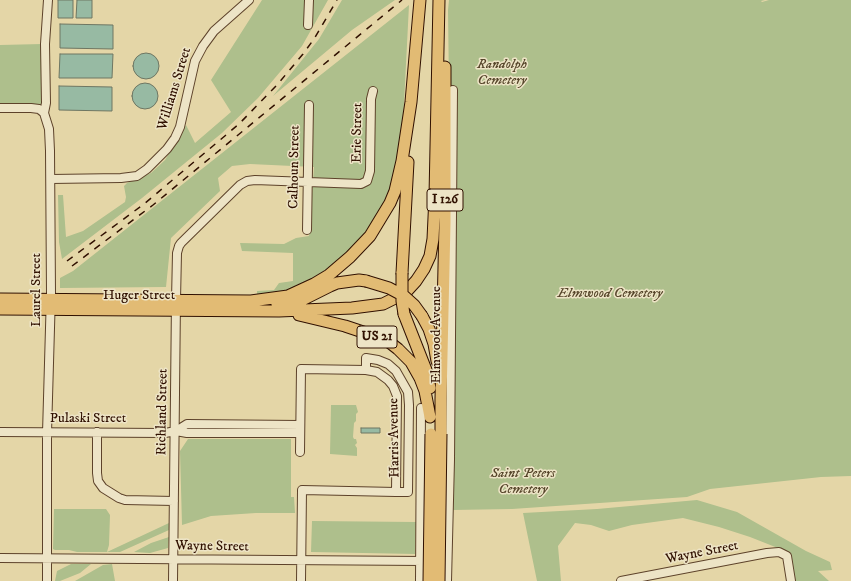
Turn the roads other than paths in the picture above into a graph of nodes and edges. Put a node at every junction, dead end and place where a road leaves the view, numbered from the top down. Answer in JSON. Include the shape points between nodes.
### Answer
{"nodes":[{"id":1,"x":48,"y":0,"type":"edge"},
{"id":2,"x":249,"y":0,"type":"edge"},
{"id":3,"x":309,"y":0,"type":"edge"},
{"id":4,"x":420,"y":0,"type":"edge"},
{"id":5,"x":439,"y":0,"type":"edge"},
{"id":6,"x":447,"y":0,"type":"edge"},
{"id":7,"x":308,"y":25,"type":"dead end"},
{"id":8,"x":453,"y":90,"type":"dead end"},
{"id":9,"x":373,"y":91,"type":"dead end"},
{"id":10,"x":411,"y":102,"type":"junction"},
{"id":11,"x":309,"y":105,"type":"dead end"},
{"id":12,"x":0,"y":108,"type":"edge"},
{"id":13,"x":44,"y":113,"type":"junction"},
{"id":14,"x":51,"y":179,"type":"junction"},
{"id":15,"x":308,"y":182,"type":"junction"},
{"id":16,"x":307,"y":230,"type":"dead end"},
{"id":17,"x":0,"y":299,"type":"edge"},
{"id":18,"x":250,"y":301,"type":"junction"},
{"id":19,"x":51,"y":305,"type":"junction"},
{"id":20,"x":176,"y":306,"type":"junction"},
{"id":21,"x":0,"y":309,"type":"edge"},
{"id":22,"x":279,"y":311,"type":"junction"},
{"id":23,"x":366,"y":370,"type":"junction"},
{"id":24,"x":441,"y":399,"type":"junction"},
{"id":25,"x":421,"y":408,"type":"dead end"},
{"id":26,"x":430,"y":417,"type":"junction"},
{"id":27,"x":300,"y":429,"type":"junction"},
{"id":28,"x":176,"y":431,"type":"junction"},
{"id":29,"x":0,"y":432,"type":"edge"},
{"id":30,"x":97,"y":432,"type":"junction"},
{"id":31,"x":48,"y":433,"type":"junction"},
{"id":32,"x":436,"y":434,"type":"junction"},
{"id":33,"x":300,"y":452,"type":"dead end"},
{"id":34,"x":396,"y":492,"type":"junction"},
{"id":35,"x":174,"y":500,"type":"junction"},
{"id":36,"x":0,"y":558,"type":"edge"},
{"id":37,"x":47,"y":558,"type":"junction"},
{"id":38,"x":174,"y":559,"type":"junction"},
{"id":39,"x":302,"y":560,"type":"junction"},
{"id":40,"x":422,"y":561,"type":"junction"},
{"id":41,"x":642,"y":579,"type":"edge"},
{"id":42,"x":47,"y":581,"type":"edge"},
{"id":43,"x":174,"y":581,"type":"edge"},
{"id":44,"x":302,"y":581,"type":"edge"},
{"id":45,"x":420,"y":581,"type":"edge"},
{"id":46,"x":429,"y":581,"type":"edge"},
{"id":47,"x":439,"y":581,"type":"edge"},
{"id":48,"x":447,"y":581,"type":"edge"},
{"id":49,"x":621,"y":581,"type":"edge"},
{"id":50,"x":791,"y":581,"type":"edge"}],
"edges":[{"from":1,"to":13,"type":"street","name":"Laurel Street"},
{"from":2,"to":14,"type":"street","name":"Williams Street","via":[[214,31],[203,46],[195,61],[180,127],[175,138],[146,169],[137,176],[121,178]]},
{"from":3,"to":7,"type":"street"},
{"from":4,"to":10,"type":"highway","number":"I 126"},
{"from":5,"to":22,"type":"highway","via":[[436,188],[433,239],[430,256],[424,269],[404,293],[383,304],[364,308]]},
{"from":6,"to":24,"type":"highway","number":"I 126"},
{"from":8,"to":48,"type":"street","name":"Elmwood Avenue"},
{"from":9,"to":15,"type":"street","name":"Erie Street","via":[[367,181],[361,184]]},
{"from":10,"to":18,"type":"highway","via":[[399,177],[390,203],[370,236],[344,263],[314,284],[288,296]]},
{"from":10,"to":26,"type":"highway","number":"I 126","bridge":true,"via":[[402,301],[408,327],[426,370],[430,392]]},
{"from":11,"to":15,"type":"street","name":"Calhoun Street"},
{"from":12,"to":13,"type":"street","via":[[31,108]]},
{"from":13,"to":14,"type":"street","name":"Laurel Street","via":[[49,129]]},
{"from":14,"to":19,"type":"street","name":"Laurel Street"},
{"from":15,"to":16,"type":"street","name":"Calhoun Street"},
{"from":15,"to":20,"type":"street","name":"Richland Street","via":[[247,181],[240,185],[180,243],[177,253]]},
{"from":17,"to":19,"type":"highway","name":"Huger Street","number":"US 21"},
{"from":18,"to":20,"type":"highway","name":"Huger Street","number":"US 21"},
{"from":18,"to":24,"type":"highway","number":"US 21","bridge":true,"via":[[279,304],[295,302],[323,289],[350,281],[366,281],[390,288],[414,305],[429,329],[436,352]]},
{"from":19,"to":20,"type":"highway","name":"Huger Street","number":"US 21"},
{"from":19,"to":21,"type":"highway","name":"Huger Street","number":"US 21"},
{"from":19,"to":31,"type":"street","name":"Laurel Street"},
{"from":20,"to":22,"type":"highway","name":"Huger Street","number":"US 21"},
{"from":20,"to":28,"type":"street","name":"Richland Street"},
{"from":22,"to":26,"type":"highway","number":"US 21","via":[[345,326],[389,342],[416,370],[425,390]]},
{"from":23,"to":27,"type":"street","via":[[301,369]]},
{"from":23,"to":34,"type":"street","via":[[377,372],[388,380],[396,396]]},
{"from":23,"to":34,"type":"street","name":"Harris Avenue","via":[[366,358],[388,364],[396,371],[408,392],[408,492]]},
{"from":24,"to":32,"type":"highway","number":"I 126"},
{"from":25,"to":40,"type":"street"},
{"from":26,"to":32,"type":"highway","number":"I 126"},
{"from":27,"to":28,"type":"street","name":"Pulaski Street","via":[[187,424]]},
{"from":27,"to":33,"type":"street"},
{"from":28,"to":30,"type":"street","name":"Pulaski Street"},
{"from":28,"to":35,"type":"street","name":"Richland Street"},
{"from":29,"to":31,"type":"street","name":"Pulaski Street"},
{"from":30,"to":31,"type":"street","name":"Pulaski Street"},
{"from":30,"to":35,"type":"street","via":[[97,473],[98,481],[103,488],[125,500]]},
{"from":31,"to":37,"type":"street","name":"Laurel Street"},
{"from":32,"to":46,"type":"highway","number":"I 126","bridge":true},
{"from":32,"to":47,"type":"highway","number":"I 126","bridge":true},
{"from":34,"to":39,"type":"street","via":[[302,490]]},
{"from":35,"to":38,"type":"street","name":"Richland Street"},
{"from":36,"to":37,"type":"street","name":"Wayne Street"},
{"from":37,"to":38,"type":"street","name":"Wayne Street"},
{"from":37,"to":42,"type":"street","name":"Laurel Street"},
{"from":38,"to":39,"type":"street","name":"Wayne Street"},
{"from":38,"to":43,"type":"street","name":"Richland Street"},
{"from":39,"to":40,"type":"street","name":"Wayne Street"},
{"from":39,"to":44,"type":"street"},
{"from":40,"to":45,"type":"street"},
{"from":41,"to":49,"type":"street","name":"Wayne Street"},
{"from":41,"to":50,"type":"street","name":"Wayne Street","via":[[779,552],[786,556]]}]}
